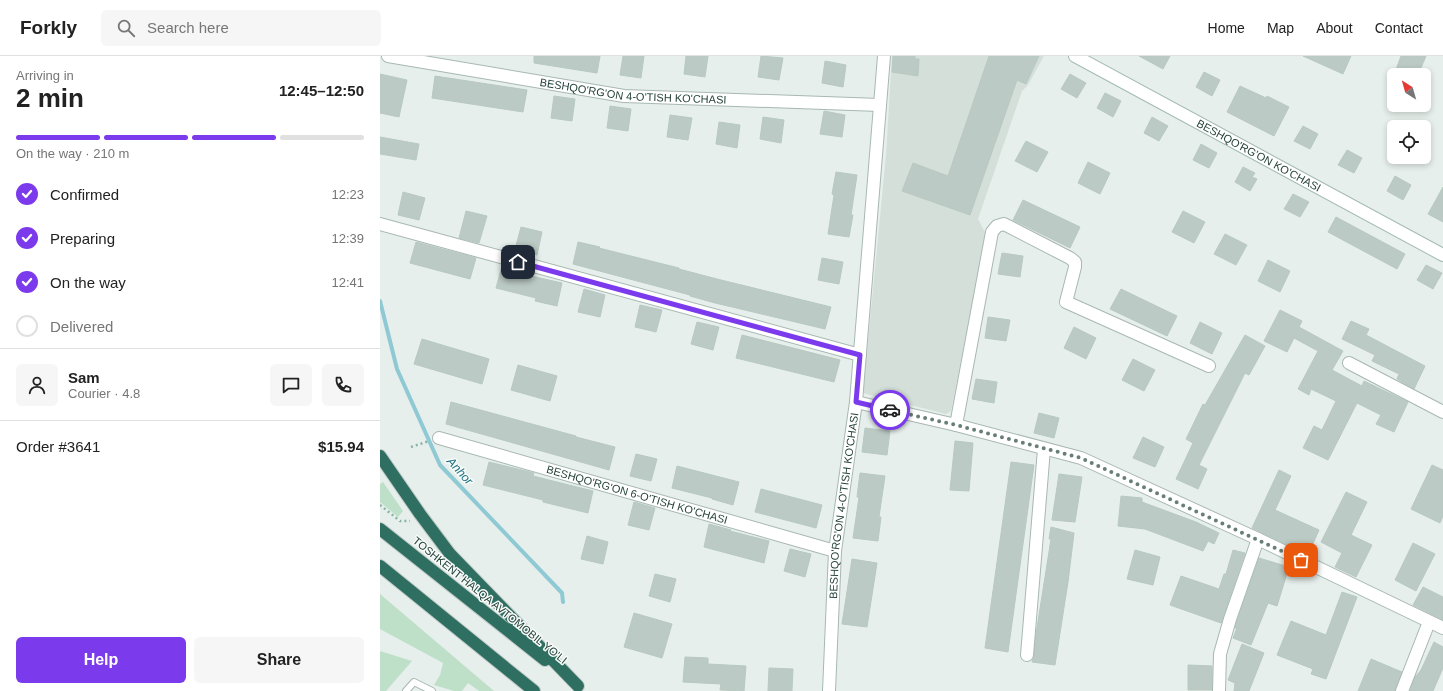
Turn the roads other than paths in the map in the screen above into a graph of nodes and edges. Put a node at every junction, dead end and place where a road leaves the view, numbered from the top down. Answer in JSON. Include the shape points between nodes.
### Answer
{"nodes":[{"id":1,"x":388,"y":56,"type":"edge"},
{"id":2,"x":884,"y":56,"type":"edge"},
{"id":3,"x":1075,"y":56,"type":"edge"},
{"id":4,"x":880,"y":105,"type":"junction"},
{"id":5,"x":380,"y":224,"type":"edge"},
{"id":6,"x":1443,"y":255,"type":"edge"},
{"id":7,"x":860,"y":355,"type":"junction"},
{"id":8,"x":1349,"y":363,"type":"dead end"},
{"id":9,"x":1209,"y":366,"type":"dead end"},
{"id":10,"x":856,"y":402,"type":"junction"},
{"id":11,"x":1443,"y":412,"type":"edge"},
{"id":12,"x":956,"y":425,"type":"junction"},
{"id":13,"x":436,"y":439,"type":"road end"},
{"id":14,"x":1044,"y":449,"type":"junction"},
{"id":15,"x":380,"y":456,"type":"edge"},
{"id":16,"x":380,"y":529,"type":"edge"},
{"id":17,"x":1258,"y":539,"type":"junction"},
{"id":18,"x":835,"y":551,"type":"junction"},
{"id":19,"x":380,"y":566,"type":"edge"},
{"id":20,"x":1429,"y":622,"type":"junction"},
{"id":21,"x":1443,"y":628,"type":"edge"},
{"id":22,"x":1027,"y":655,"type":"dead end"},
{"id":23,"x":581,"y":689,"type":"edge"},
{"id":24,"x":406,"y":691,"type":"edge"},
{"id":25,"x":432,"y":691,"type":"edge"},
{"id":26,"x":534,"y":691,"type":"edge"},
{"id":27,"x":829,"y":691,"type":"edge"},
{"id":28,"x":1219,"y":691,"type":"edge"},
{"id":29,"x":1402,"y":691,"type":"edge"}],
"edges":[{"from":1,"to":4,"type":"street","name":"BESHQO'RG'ON 4-O'TISH KO'CHASI","via":[[624,96]]},
{"from":2,"to":4,"type":"street","name":"BESHQO'RG'ON 4-O'TISH KO'CHASI"},
{"from":3,"to":6,"type":"street","name":"BESHQO'RG'ON KO'CHASI"},
{"from":4,"to":7,"type":"street","name":"BESHQO'RG'ON 4-O'TISH KO'CHASI"},
{"from":5,"to":7,"type":"street"},
{"from":7,"to":10,"type":"street","name":"BESHQO'RG'ON 4-O'TISH KO'CHASI"},
{"from":8,"to":11,"type":"street"},
{"from":9,"to":12,"type":"street","via":[[1066,302],[1075,262],[1004,224],[997,226],[992,232]]},
{"from":10,"to":12,"type":"street"},
{"from":10,"to":18,"type":"street","name":"BESHQO'RG'ON 4-O'TISH KO'CHASI"},
{"from":12,"to":14,"type":"street"},
{"from":13,"to":18,"type":"street","name":"BESHQO'RG'ON 6-O'TISH KO'CHASI"},
{"from":14,"to":17,"type":"street","via":[[1081,458]]},
{"from":14,"to":22,"type":"street"},
{"from":15,"to":23,"type":"highway","via":[[450,554]]},
{"from":16,"to":23,"type":"highway","name":"TOSHKENT HALQA AVTOMOBIL YO'LI"},
{"from":17,"to":20,"type":"street"},
{"from":17,"to":28,"type":"street","via":[[1220,654]]},
{"from":18,"to":27,"type":"street","name":"BESHQO'RG'ON 4-O'TISH KO'CHASI"},
{"from":19,"to":26,"type":"highway"},
{"from":20,"to":21,"type":"street"},
{"from":20,"to":29,"type":"street"},
{"from":24,"to":25,"type":"lane","via":[[414,682]]}]}
